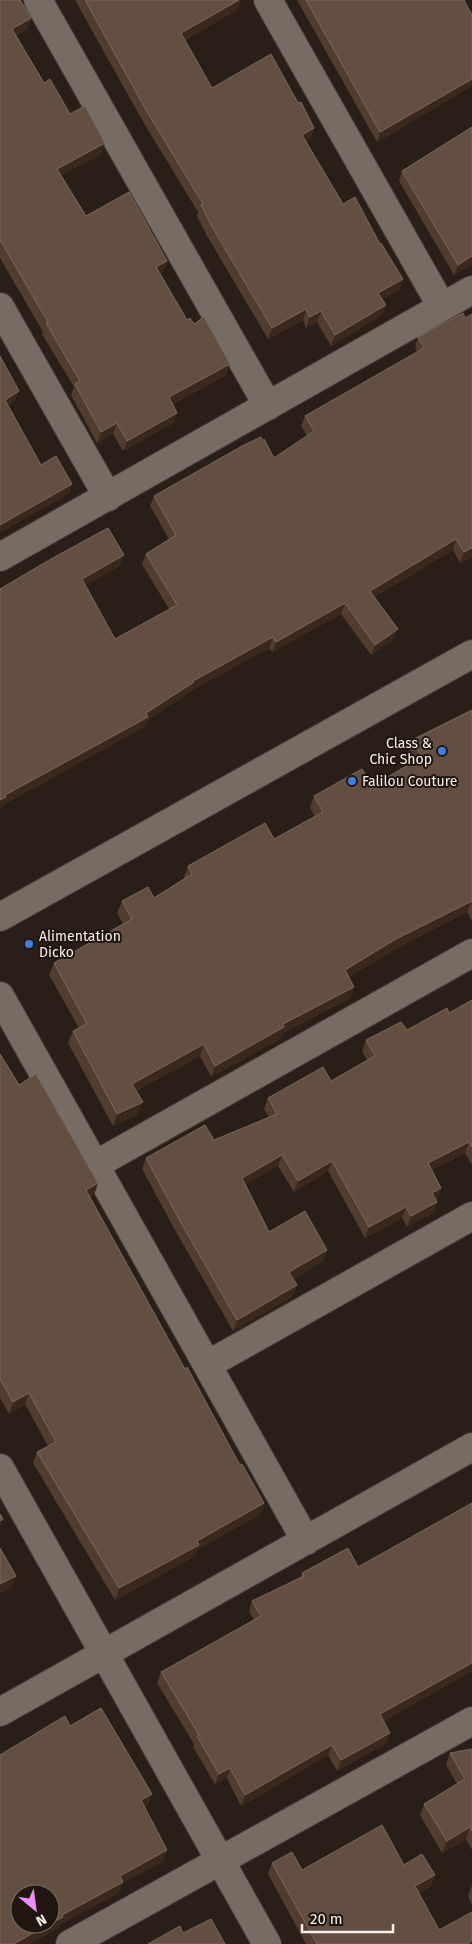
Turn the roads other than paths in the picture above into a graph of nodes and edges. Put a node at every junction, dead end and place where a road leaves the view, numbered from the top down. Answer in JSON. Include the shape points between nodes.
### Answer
{"nodes":[{"id":1,"x":38,"y":0,"type":"edge"},
{"id":2,"x":268,"y":0,"type":"edge"},
{"id":3,"x":472,"y":290,"type":"edge"},
{"id":4,"x":0,"y":307,"type":"edge"},
{"id":5,"x":442,"y":308,"type":"junction"},
{"id":6,"x":268,"y":406,"type":"junction"},
{"id":7,"x":108,"y":497,"type":"junction"},
{"id":8,"x":0,"y":558,"type":"edge"},
{"id":9,"x":472,"y":642,"type":"edge"},
{"id":10,"x":472,"y":654,"type":"edge"},
{"id":11,"x":416,"y":684,"type":"junction"},
{"id":12,"x":0,"y":917,"type":"edge"},
{"id":13,"x":472,"y":953,"type":"edge"},
{"id":14,"x":0,"y":996,"type":"edge"},
{"id":15,"x":95,"y":1165,"type":"junction"},
{"id":16,"x":472,"y":1216,"type":"edge"},
{"id":17,"x":207,"y":1365,"type":"junction"},
{"id":18,"x":472,"y":1447,"type":"edge"},
{"id":19,"x":0,"y":1468,"type":"edge"},
{"id":20,"x":306,"y":1540,"type":"junction"},
{"id":21,"x":104,"y":1653,"type":"junction"},
{"id":22,"x":0,"y":1712,"type":"edge"},
{"id":23,"x":472,"y":1721,"type":"edge"},
{"id":24,"x":221,"y":1862,"type":"junction"},
{"id":25,"x":70,"y":1944,"type":"edge"},
{"id":26,"x":267,"y":1944,"type":"edge"}],
"edges":[{"from":1,"to":6,"type":"street"},
{"from":2,"to":5,"type":"street"},
{"from":3,"to":5,"type":"street"},
{"from":4,"to":7,"type":"street"},
{"from":5,"to":6,"type":"street"},
{"from":6,"to":7,"type":"street"},
{"from":7,"to":8,"type":"street"},
{"from":9,"to":11,"type":"street"},
{"from":10,"to":11,"type":"street"},
{"from":11,"to":12,"type":"street"},
{"from":13,"to":15,"type":"street"},
{"from":14,"to":15,"type":"street"},
{"from":15,"to":17,"type":"street"},
{"from":16,"to":17,"type":"street"},
{"from":17,"to":20,"type":"street"},
{"from":18,"to":20,"type":"street"},
{"from":19,"to":21,"type":"street"},
{"from":20,"to":21,"type":"street"},
{"from":21,"to":22,"type":"street"},
{"from":21,"to":24,"type":"street"},
{"from":23,"to":24,"type":"street"},
{"from":24,"to":25,"type":"street"},
{"from":24,"to":26,"type":"street"}]}
